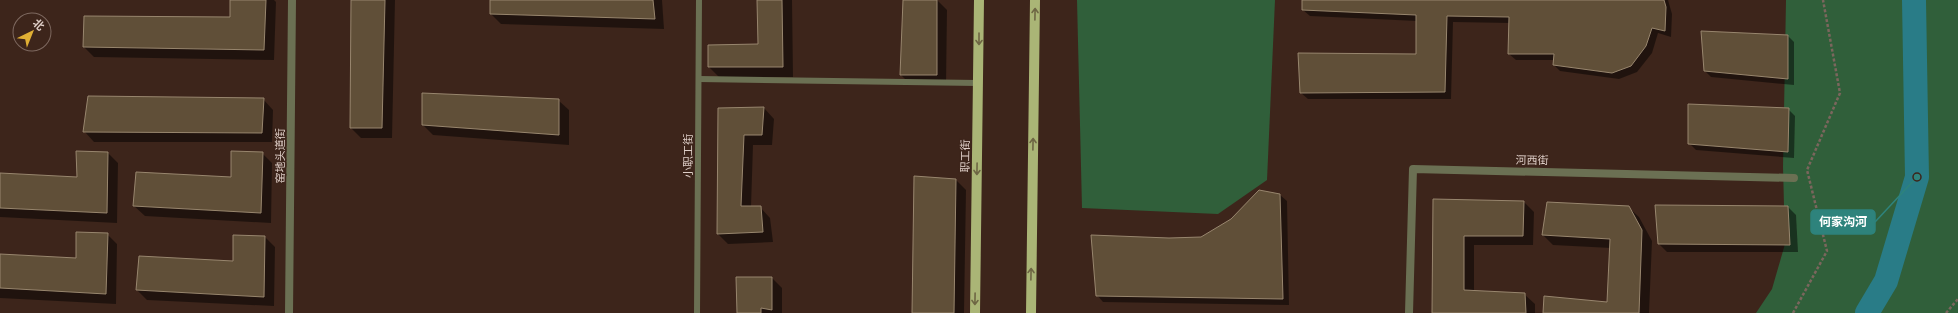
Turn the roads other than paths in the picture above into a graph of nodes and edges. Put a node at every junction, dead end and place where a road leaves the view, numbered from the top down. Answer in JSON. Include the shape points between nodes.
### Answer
{"nodes":[{"id":1,"x":292,"y":0,"type":"edge"},
{"id":2,"x":699,"y":0,"type":"edge"},
{"id":3,"x":979,"y":0,"type":"edge"},
{"id":4,"x":1035,"y":0,"type":"edge"},
{"id":5,"x":699,"y":79,"type":"junction"},
{"id":6,"x":978,"y":83,"type":"junction"},
{"id":7,"x":1794,"y":178,"type":"dead end"},
{"id":8,"x":289,"y":313,"type":"edge"},
{"id":9,"x":697,"y":313,"type":"edge"},
{"id":10,"x":975,"y":313,"type":"edge"},
{"id":11,"x":1031,"y":313,"type":"edge"},
{"id":12,"x":1409,"y":313,"type":"edge"}],
"edges":[{"from":1,"to":8,"type":"street","name":"窑地头道街"},
{"from":2,"to":5,"type":"lane","name":"小职工街"},
{"from":3,"to":6,"type":"main road","name":"职工街","one_way":true},
{"from":11,"to":4,"type":"main road","one_way":true},
{"from":5,"to":6,"type":"lane"},
{"from":5,"to":9,"type":"lane","name":"小职工街"},
{"from":6,"to":10,"type":"main road","name":"职工街","one_way":true},
{"from":7,"to":12,"type":"street","name":"河西街","via":[[1413,169]]}]}
